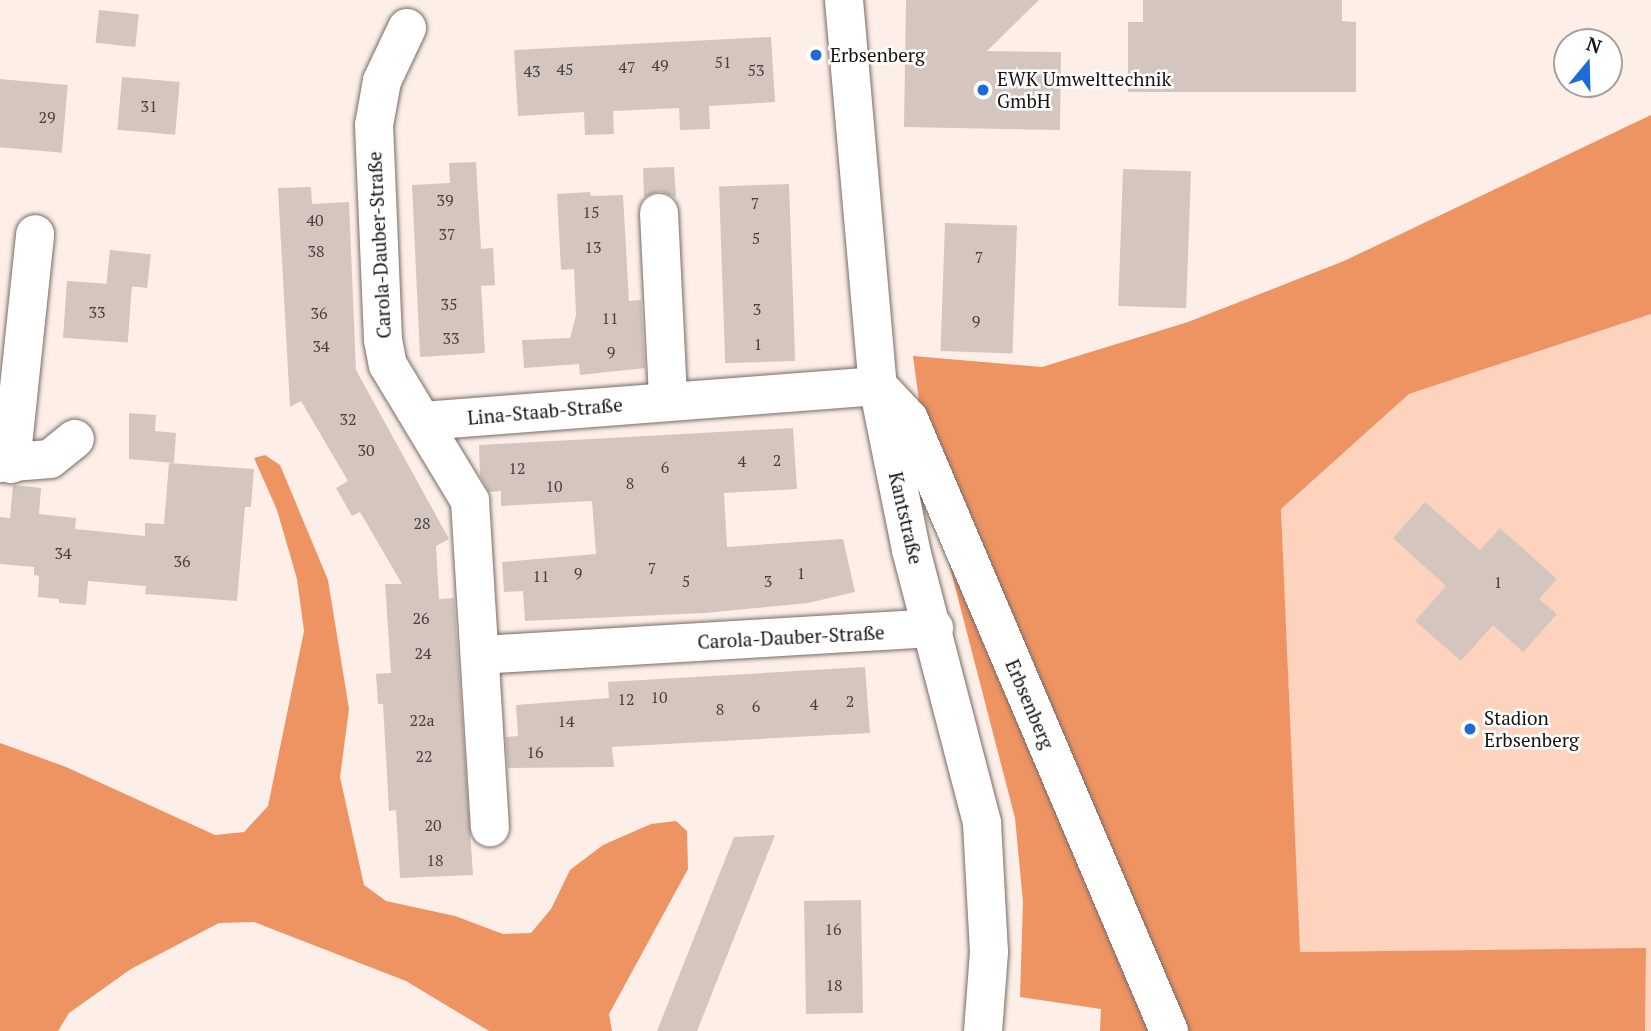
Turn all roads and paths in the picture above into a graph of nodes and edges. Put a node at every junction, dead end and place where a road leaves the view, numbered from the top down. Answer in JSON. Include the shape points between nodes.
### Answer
{"nodes":[{"id":1,"x":844,"y":0,"type":"edge"},
{"id":2,"x":407,"y":28,"type":"dead end"},
{"id":3,"x":659,"y":213,"type":"dead end"},
{"id":4,"x":34,"y":234,"type":"dead end"},
{"id":5,"x":878,"y":386,"type":"junction"},
{"id":6,"x":668,"y":400,"type":"junction"},
{"id":7,"x":423,"y":421,"type":"junction"},
{"id":8,"x":75,"y":439,"type":"dead end"},
{"id":9,"x":6,"y":463,"type":"edge"},
{"id":10,"x":934,"y":628,"type":"junction"},
{"id":11,"x":480,"y":655,"type":"junction"},
{"id":12,"x":490,"y":827,"type":"dead end"},
{"id":13,"x":982,"y":1031,"type":"edge"},
{"id":14,"x":1169,"y":1031,"type":"edge"}],
"edges":[{"from":1,"to":5,"type":"street","name":"Kantstraße"},
{"from":2,"to":7,"type":"street","name":"Carola-Dauber-Straße","via":[[382,81],[374,124],[373,169],[383,340],[388,365]]},
{"from":3,"to":6,"type":"street"},
{"from":4,"to":9,"type":"street"},
{"from":5,"to":6,"type":"street","name":"Lina-Staab-Straße"},
{"from":5,"to":10,"type":"street","name":"Kantstraße","via":[[912,550]]},
{"from":5,"to":14,"type":"street","name":"Erbsenberg","via":[[909,419]]},
{"from":6,"to":7,"type":"street","name":"Lina-Staab-Straße"},
{"from":7,"to":11,"type":"street","name":"Carola-Dauber-Straße","via":[[470,501]]},
{"from":8,"to":9,"type":"street","via":[[50,459]]},
{"from":10,"to":11,"type":"street","name":"Carola-Dauber-Straße"},
{"from":10,"to":13,"type":"street","name":"Kantstraße","via":[[982,823],[989,952]]},
{"from":11,"to":12,"type":"street","name":"Carola-Dauber-Straße"}]}
